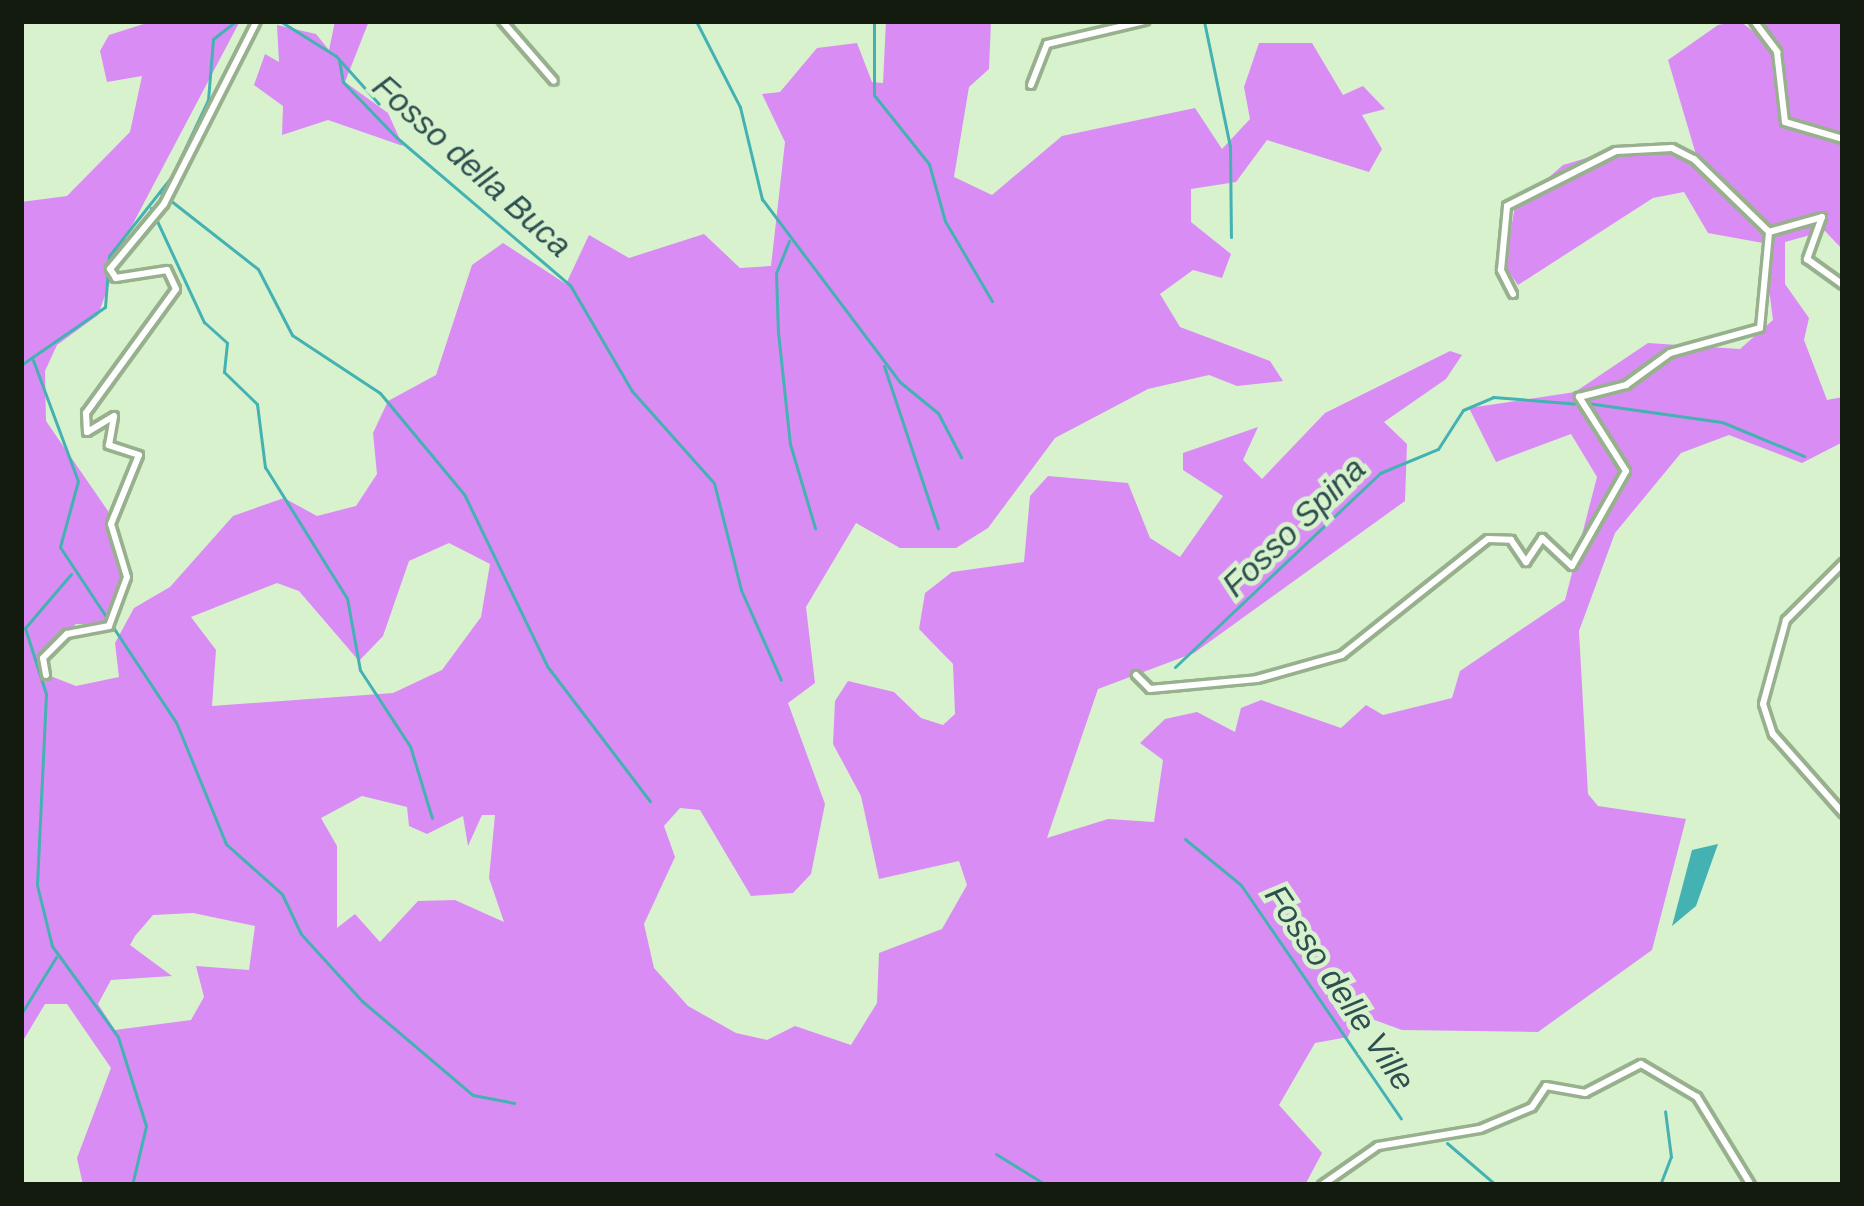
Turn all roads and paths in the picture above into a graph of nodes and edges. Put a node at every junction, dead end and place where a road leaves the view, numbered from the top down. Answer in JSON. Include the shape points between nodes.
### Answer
{"nodes":[{"id":1,"x":257,"y":21,"type":"edge"},
{"id":2,"x":502,"y":21,"type":"edge"},
{"id":3,"x":1145,"y":21,"type":"edge"},
{"id":4,"x":1754,"y":21,"type":"edge"},
{"id":5,"x":554,"y":81,"type":"dead end"},
{"id":6,"x":1031,"y":85,"type":"dead end"},
{"id":7,"x":1843,"y":139,"type":"edge"},
{"id":8,"x":1769,"y":232,"type":"junction"},
{"id":9,"x":1843,"y":285,"type":"edge"},
{"id":10,"x":1513,"y":294,"type":"dead end"},
{"id":11,"x":1843,"y":562,"type":"edge"},
{"id":12,"x":46,"y":674,"type":"dead end"},
{"id":13,"x":1136,"y":675,"type":"dead end"},
{"id":14,"x":1843,"y":812,"type":"edge"},
{"id":15,"x":1322,"y":1185,"type":"edge"},
{"id":16,"x":1751,"y":1185,"type":"edge"}],
"edges":[{"from":1,"to":12,"type":"street","via":[[164,204],[110,269],[116,278],[167,271],[176,289],[86,413],[87,432],[114,416],[109,445],[139,455],[111,524],[127,577],[109,626],[67,634],[43,658]]},
{"from":2,"to":5,"type":"street"},
{"from":3,"to":6,"type":"street","via":[[1047,44]]},
{"from":4,"to":7,"type":"street","via":[[1777,52],[1785,122]]},
{"from":8,"to":9,"type":"street","via":[[1822,217],[1807,259]]},
{"from":8,"to":10,"type":"street","via":[[1694,159],[1672,148],[1616,152],[1507,206],[1501,270]]},
{"from":8,"to":13,"type":"street","via":[[1760,328],[1670,353],[1626,386],[1579,397],[1626,471],[1572,566],[1542,538],[1526,562],[1510,540],[1489,539],[1342,655],[1257,679],[1150,689]]},
{"from":11,"to":14,"type":"street","via":[[1786,620],[1763,704],[1773,734]]},
{"from":15,"to":16,"type":"street","via":[[1378,1146],[1480,1130],[1532,1107],[1546,1086],[1585,1093],[1646,1064],[1697,1097]]}]}
